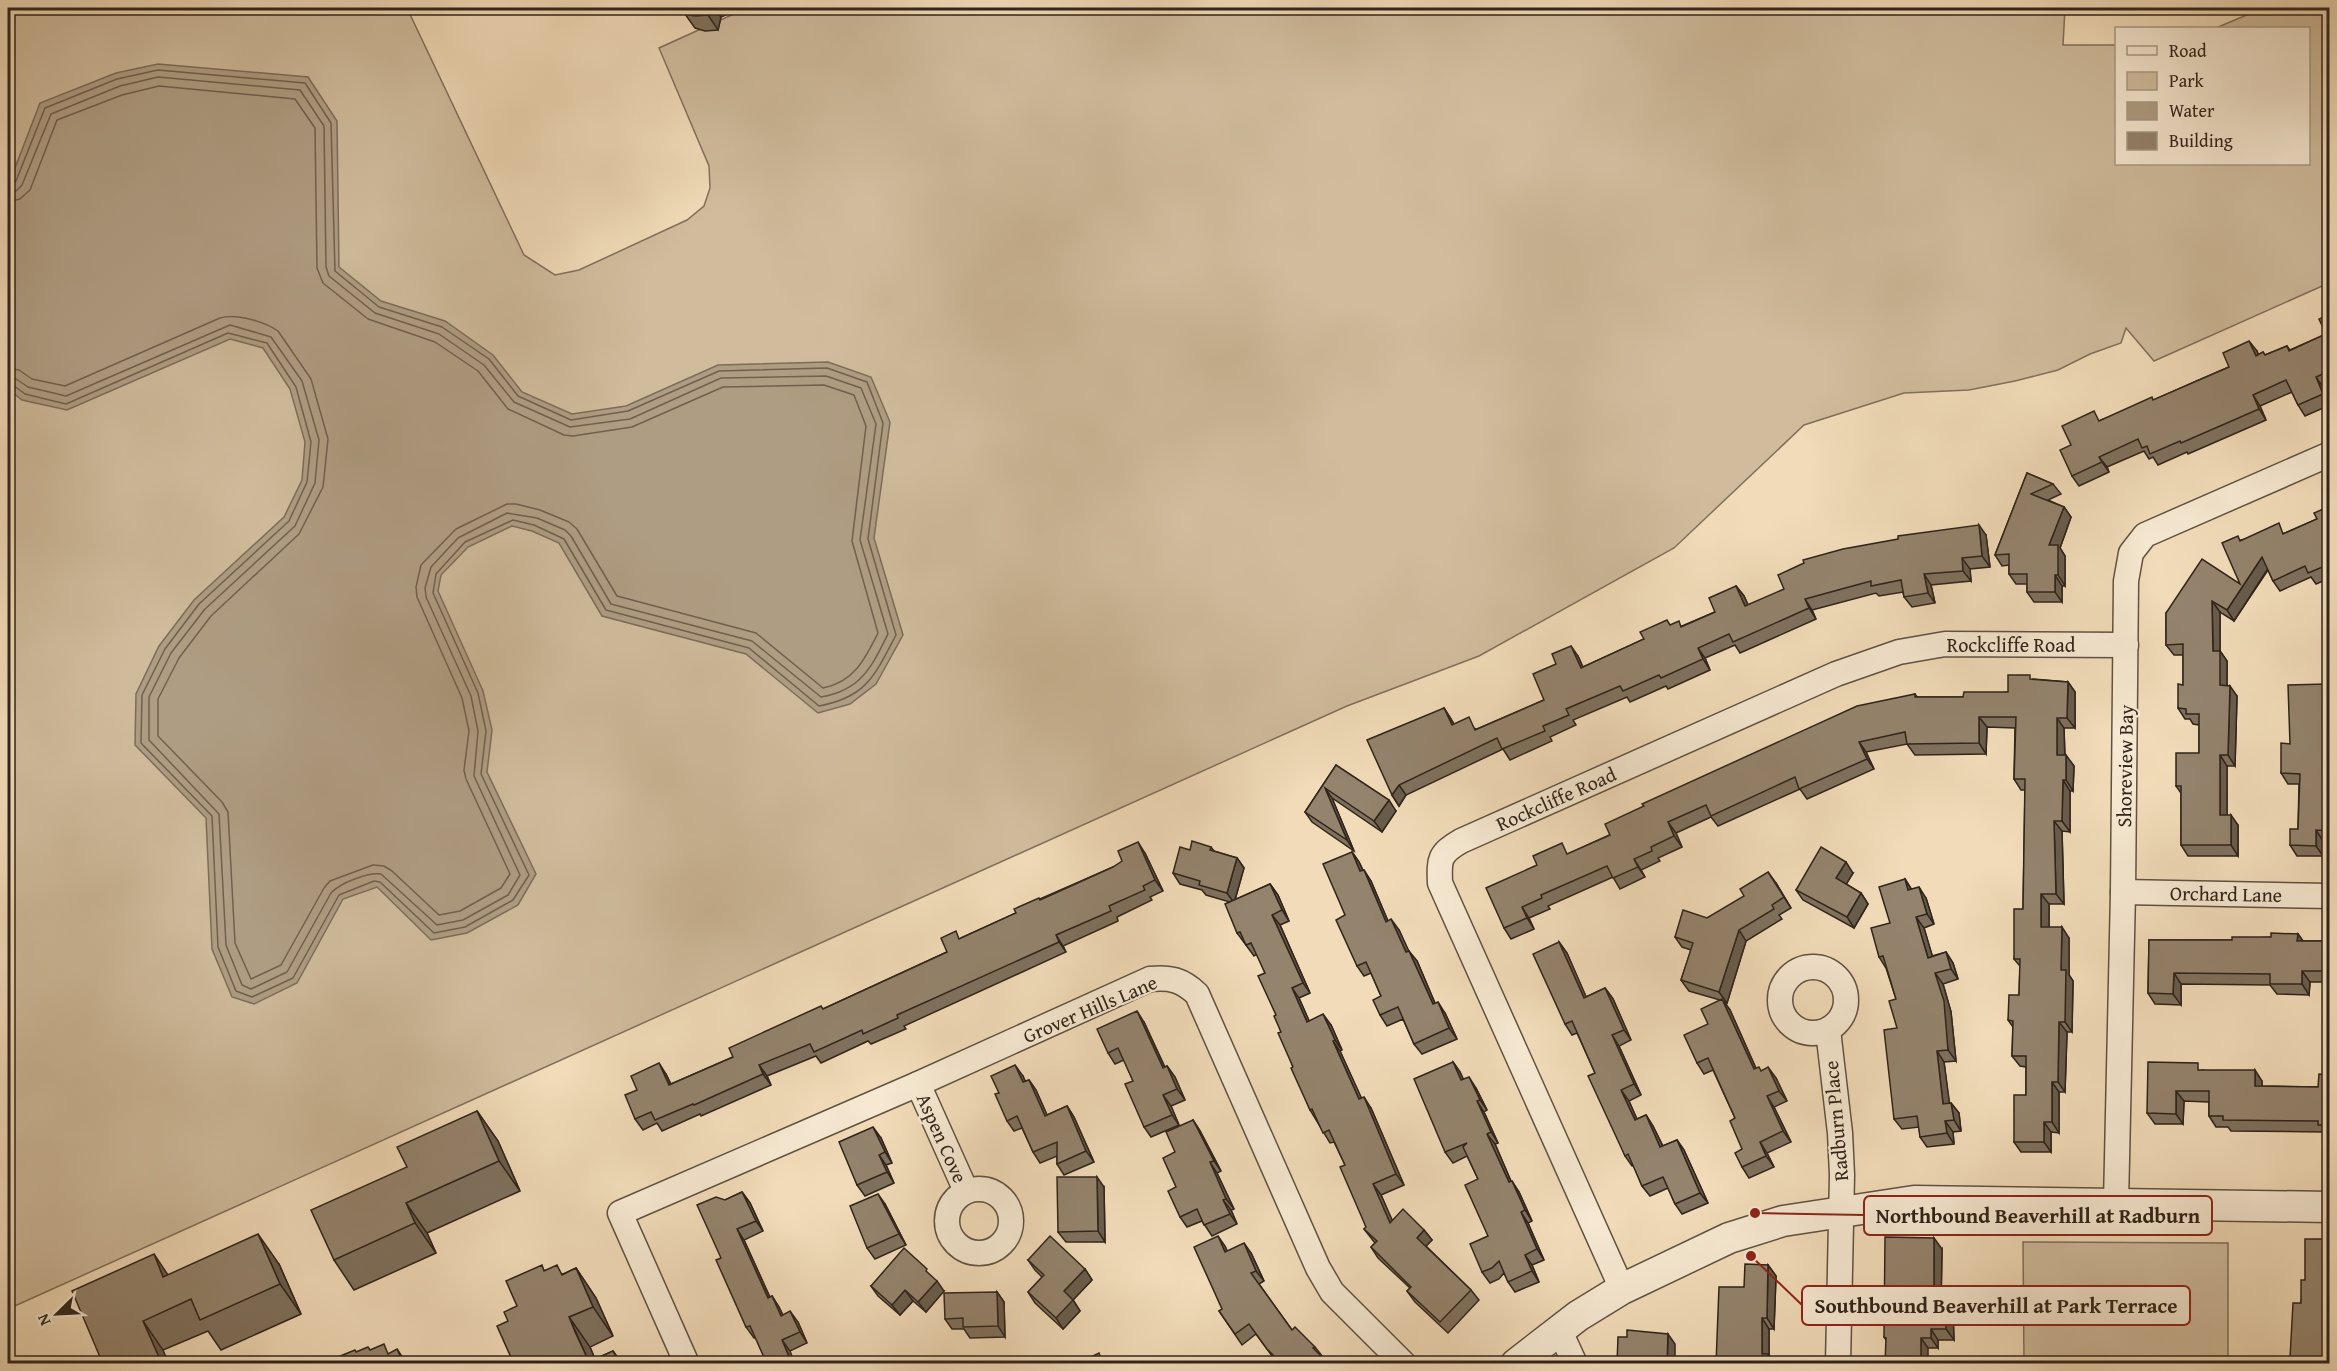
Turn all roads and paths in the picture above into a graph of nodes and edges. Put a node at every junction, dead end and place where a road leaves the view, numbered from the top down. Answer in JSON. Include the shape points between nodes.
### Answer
{"nodes":[{"id":1,"x":2330,"y":454,"type":"edge"},
{"id":2,"x":2126,"y":645,"type":"junction"},
{"id":3,"x":2123,"y":892,"type":"junction"},
{"id":4,"x":2330,"y":896,"type":"edge"},
{"id":5,"x":1828,"y":1030,"type":"dead end"},
{"id":6,"x":918,"y":1084,"type":"junction"},
{"id":7,"x":966,"y":1191,"type":"dead end"},
{"id":8,"x":2116,"y":1203,"type":"junction"},
{"id":9,"x":2330,"y":1207,"type":"edge"},
{"id":10,"x":1842,"y":1212,"type":"junction"},
{"id":11,"x":1622,"y":1289,"type":"junction"},
{"id":12,"x":1559,"y":1329,"type":"junction"},
{"id":13,"x":687,"y":1364,"type":"edge"},
{"id":14,"x":1404,"y":1364,"type":"edge"},
{"id":15,"x":1516,"y":1364,"type":"edge"},
{"id":16,"x":1575,"y":1364,"type":"edge"},
{"id":17,"x":1838,"y":1364,"type":"edge"}],
"edges":[{"from":1,"to":2,"type":"street","name":"Shoreview Bay","via":[[2145,535],[2131,553],[2126,581]]},
{"from":2,"to":3,"type":"street","name":"Shoreview Bay"},
{"from":2,"to":11,"type":"street","name":"Rockcliffe Road","via":[[1945,644],[1899,651],[1836,674],[1447,849],[1439,860],[1440,883]]},
{"from":3,"to":4,"type":"street","name":"Orchard Lane"},
{"from":3,"to":8,"type":"street","name":"Shoreview Bay"},
{"from":5,"to":10,"type":"street","name":"Radburn Place","via":[[1840,1133]]},
{"from":6,"to":7,"type":"street","name":"Aspen Cove"},
{"from":6,"to":13,"type":"street","name":"Grover Hills Lane","via":[[620,1213]]},
{"from":6,"to":14,"type":"street","name":"Grover Hills Lane","via":[[1150,980],[1168,977],[1184,982],[1197,994],[1208,1016],[1318,1268],[1332,1292]]},
{"from":8,"to":9,"type":"street"},
{"from":8,"to":10,"type":"street","via":[[1914,1201]]},
{"from":10,"to":11,"type":"street","via":[[1784,1221],[1729,1238]]},
{"from":10,"to":17,"type":"street","name":"Radburn Place"},
{"from":11,"to":12,"type":"street"},
{"from":12,"to":15,"type":"street"},
{"from":12,"to":16,"type":"street"}]}
